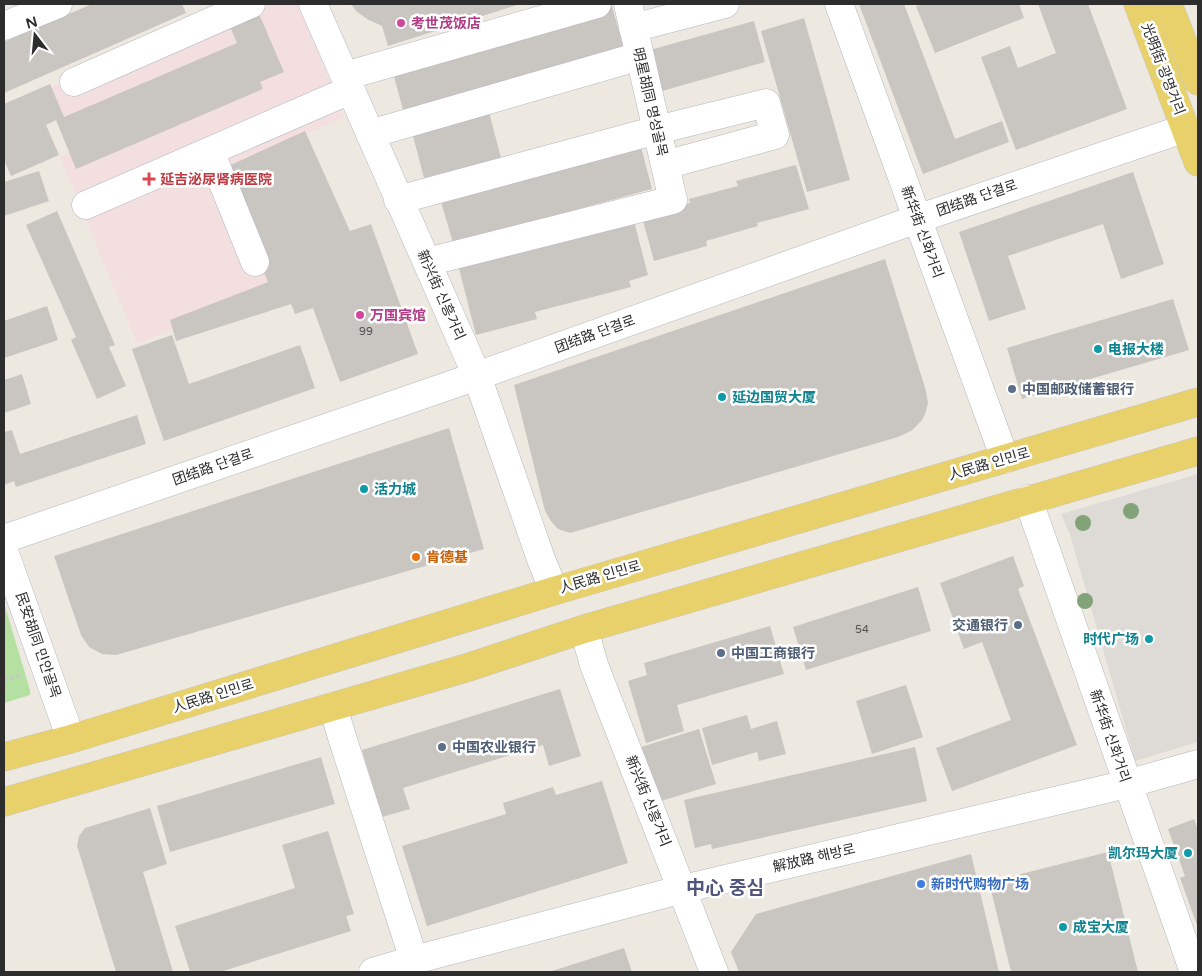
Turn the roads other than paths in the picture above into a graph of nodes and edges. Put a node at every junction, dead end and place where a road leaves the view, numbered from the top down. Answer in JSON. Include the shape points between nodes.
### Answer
{"nodes":[{"id":1,"x":58,"y":4,"type":"edge"},
{"id":2,"x":251,"y":4,"type":"edge"},
{"id":3,"x":313,"y":4,"type":"edge"},
{"id":4,"x":597,"y":4,"type":"edge"},
{"id":5,"x":724,"y":4,"type":"edge"},
{"id":6,"x":839,"y":4,"type":"edge"},
{"id":7,"x":1138,"y":4,"type":"edge"},
{"id":8,"x":1168,"y":4,"type":"edge"},
{"id":9,"x":201,"y":14,"type":"edge"},
{"id":10,"x":630,"y":16,"type":"edge"},
{"id":11,"x":4,"y":26,"type":"edge"},
{"id":12,"x":640,"y":56,"type":"junction"},
{"id":13,"x":1198,"y":81,"type":"edge"},
{"id":14,"x":74,"y":82,"type":"dead end"},
{"id":15,"x":348,"y":83,"type":"junction"},
{"id":16,"x":1186,"y":128,"type":"junction"},
{"id":17,"x":657,"y":130,"type":"junction"},
{"id":18,"x":370,"y":134,"type":"junction"},
{"id":19,"x":210,"y":151,"type":"junction"},
{"id":20,"x":1198,"y":162,"type":"edge"},
{"id":21,"x":665,"y":165,"type":"junction"},
{"id":22,"x":398,"y":200,"type":"junction"},
{"id":23,"x":86,"y":205,"type":"dead end"},
{"id":24,"x":917,"y":219,"type":"junction"},
{"id":25,"x":255,"y":262,"type":"dead end"},
{"id":26,"x":427,"y":262,"type":"junction"},
{"id":27,"x":477,"y":376,"type":"junction"},
{"id":28,"x":1198,"y":402,"type":"edge"},
{"id":29,"x":1198,"y":451,"type":"edge"},
{"id":30,"x":1004,"y":459,"type":"junction"},
{"id":31,"x":1028,"y":499,"type":"junction"},
{"id":32,"x":4,"y":539,"type":"edge"},
{"id":33,"x":4,"y":551,"type":"edge"},
{"id":34,"x":554,"y":591,"type":"junction"},
{"id":35,"x":584,"y":629,"type":"junction"},
{"id":36,"x":333,"y":707,"type":"junction"},
{"id":37,"x":71,"y":739,"type":"junction"},
{"id":38,"x":4,"y":748,"type":"edge"},
{"id":39,"x":30,"y":751,"type":"junction"},
{"id":40,"x":4,"y":758,"type":"edge"},
{"id":41,"x":1198,"y":764,"type":"edge"},
{"id":42,"x":1127,"y":784,"type":"junction"},
{"id":43,"x":4,"y":802,"type":"edge"},
{"id":44,"x":683,"y":889,"type":"junction"},
{"id":45,"x":414,"y":960,"type":"junction"},
{"id":46,"x":373,"y":972,"type":"edge"},
{"id":47,"x":714,"y":972,"type":"edge"},
{"id":48,"x":1194,"y":972,"type":"edge"}],
"edges":[{"from":1,"to":11,"type":"street"},
{"from":2,"to":9,"type":"street"},
{"from":3,"to":15,"type":"street","name":"新兴街 신흥거리"},
{"from":4,"to":15,"type":"street"},
{"from":5,"to":10,"type":"street"},
{"from":6,"to":24,"type":"street","name":"新华街 신화거리"},
{"from":7,"to":16,"type":"main road","name":"光明街 광명거리"},
{"from":8,"to":13,"type":"main road","name":"光明街 광명거리"},
{"from":9,"to":14,"type":"street"},
{"from":10,"to":12,"type":"street","name":"明星胡同 명성골목"},
{"from":12,"to":17,"type":"street","name":"明星胡同 명성골목"},
{"from":12,"to":18,"type":"street"},
{"from":15,"to":18,"type":"street","name":"新兴街 신흥거리"},
{"from":15,"to":19,"type":"street"},
{"from":16,"to":20,"type":"main road","name":"光明街 광명거리"},
{"from":16,"to":24,"type":"street","name":"团结路 단결로"},
{"from":17,"to":21,"type":"street","name":"明星胡同 명성골목"},
{"from":17,"to":21,"type":"street","via":[[766,103],[775,136]]},
{"from":17,"to":22,"type":"street"},
{"from":18,"to":22,"type":"street","name":"新兴街 신흥거리"},
{"from":19,"to":23,"type":"street"},
{"from":19,"to":25,"type":"street"},
{"from":21,"to":26,"type":"street","name":"明星胡同 명성골목","via":[[673,200]]},
{"from":22,"to":26,"type":"street","name":"新兴街 신흥거리"},
{"from":24,"to":27,"type":"street","name":"团结路 단결로"},
{"from":24,"to":30,"type":"street","name":"新华街 신화거리"},
{"from":26,"to":27,"type":"street","name":"新兴街 신흥거리"},
{"from":27,"to":32,"type":"street","name":"团结路 단결로"},
{"from":27,"to":34,"type":"street","name":"新兴街 신흥거리"},
{"from":28,"to":30,"type":"main road","name":"人民路 인민로"},
{"from":29,"to":31,"type":"main road"},
{"from":30,"to":34,"type":"main road","name":"人民路 인민로"},
{"from":31,"to":35,"type":"main road"},
{"from":31,"to":42,"type":"street","name":"新华街 신화거리"},
{"from":33,"to":37,"type":"street","name":"民安胡同 민안골목"},
{"from":34,"to":37,"type":"main road","name":"人民路 인민로"},
{"from":35,"to":36,"type":"main road"},
{"from":35,"to":44,"type":"street","name":"新兴街 신흥거리","via":[[594,665]]},
{"from":36,"to":43,"type":"main road"},
{"from":36,"to":45,"type":"street"},
{"from":37,"to":39,"type":"main road","name":"人民路 인민로"},
{"from":38,"to":39,"type":"main road"},
{"from":39,"to":40,"type":"main road","name":"人民路 인민로"},
{"from":41,"to":42,"type":"street","name":"解放路 해방로"},
{"from":42,"to":44,"type":"street","name":"解放路 해방로"},
{"from":42,"to":48,"type":"street","name":"新华街 신화거리"},
{"from":44,"to":45,"type":"street","name":"解放路 해방로"},
{"from":44,"to":47,"type":"street","name":"新兴街 신흥거리"},
{"from":45,"to":46,"type":"street","name":"解放路 해방로"}]}
